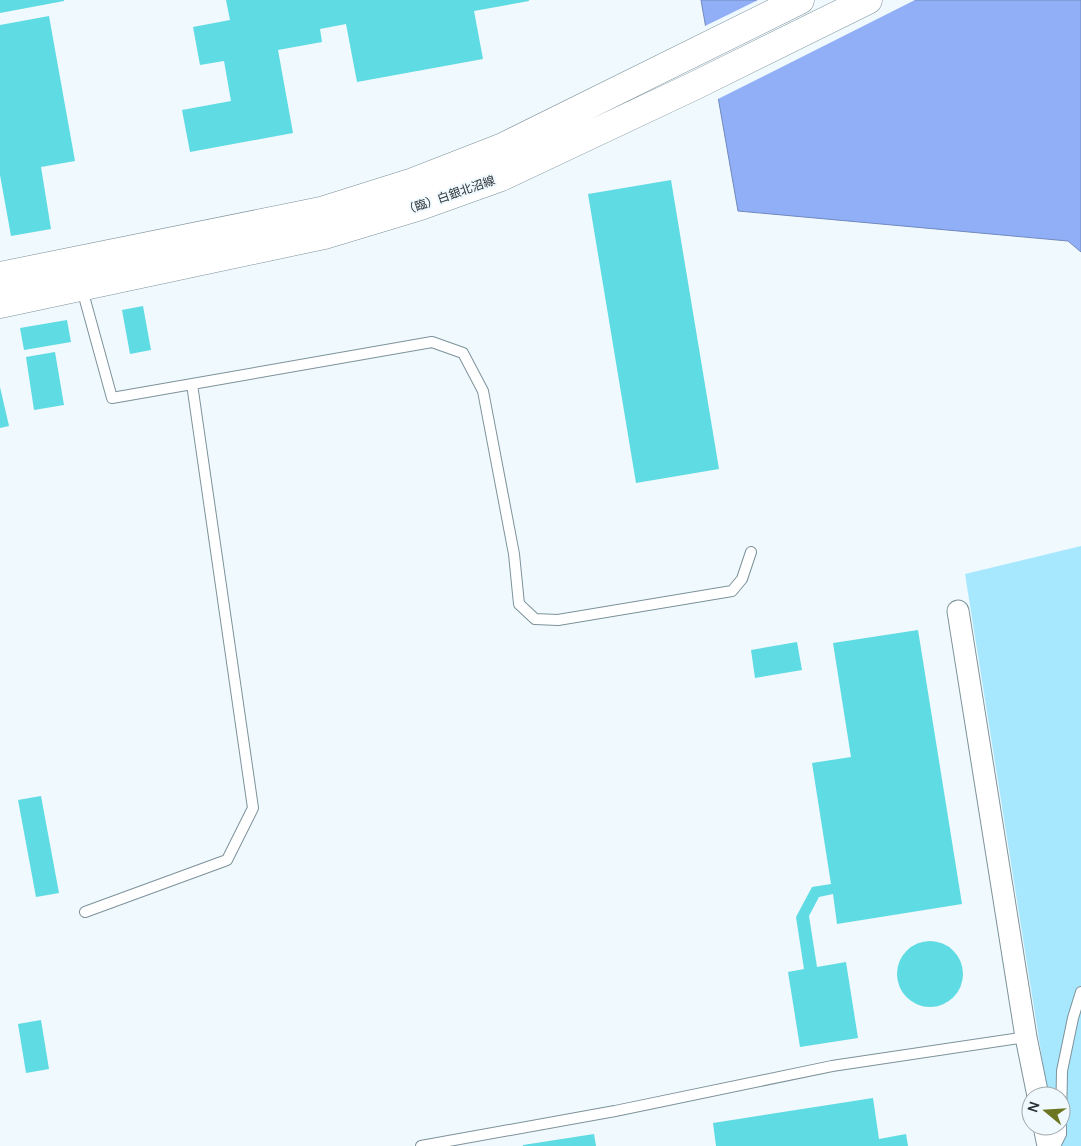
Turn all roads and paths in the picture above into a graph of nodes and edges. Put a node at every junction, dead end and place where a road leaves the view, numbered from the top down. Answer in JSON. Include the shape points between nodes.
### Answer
{"nodes":[{"id":1,"x":800,"y":0,"type":"edge"},
{"id":2,"x":868,"y":0,"type":"edge"},
{"id":3,"x":416,"y":194,"type":"junction"},
{"id":4,"x":79,"y":274,"type":"junction"},
{"id":5,"x":0,"y":276,"type":"edge"},
{"id":6,"x":0,"y":304,"type":"edge"},
{"id":7,"x":192,"y":384,"type":"junction"},
{"id":8,"x":750,"y":552,"type":"dead end"},
{"id":9,"x":958,"y":611,"type":"dead end"},
{"id":10,"x":85,"y":912,"type":"dead end"},
{"id":11,"x":1081,"y":992,"type":"edge"},
{"id":12,"x":1026,"y":1037,"type":"junction"},
{"id":13,"x":1036,"y":1086,"type":"edge"},
{"id":14,"x":1062,"y":1086,"type":"edge"},
{"id":15,"x":421,"y":1146,"type":"edge"}],
"edges":[{"from":1,"to":3,"type":"street","name":"（臨）白銀北沼線","via":[[503,147]]},
{"from":2,"to":3,"type":"street","name":"（臨）白銀北沼線","via":[[501,177]]},
{"from":3,"to":4,"type":"street","name":"（臨）白銀北沼線","via":[[321,210]]},
{"from":4,"to":5,"type":"street","name":"（臨）白銀北沼線"},
{"from":4,"to":6,"type":"street","name":"（臨）白銀北沼線"},
{"from":4,"to":7,"type":"lane","via":[[112,398]]},
{"from":7,"to":8,"type":"lane","via":[[432,342],[463,354],[483,391],[514,554],[519,604],[535,619],[558,620],[732,591],[742,579]]},
{"from":7,"to":10,"type":"lane","via":[[253,808],[226,860]]},
{"from":9,"to":12,"type":"street"},
{"from":11,"to":14,"type":"lane","via":[[1062,1071]]},
{"from":12,"to":13,"type":"street"},
{"from":12,"to":15,"type":"lane","via":[[832,1066]]}]}
